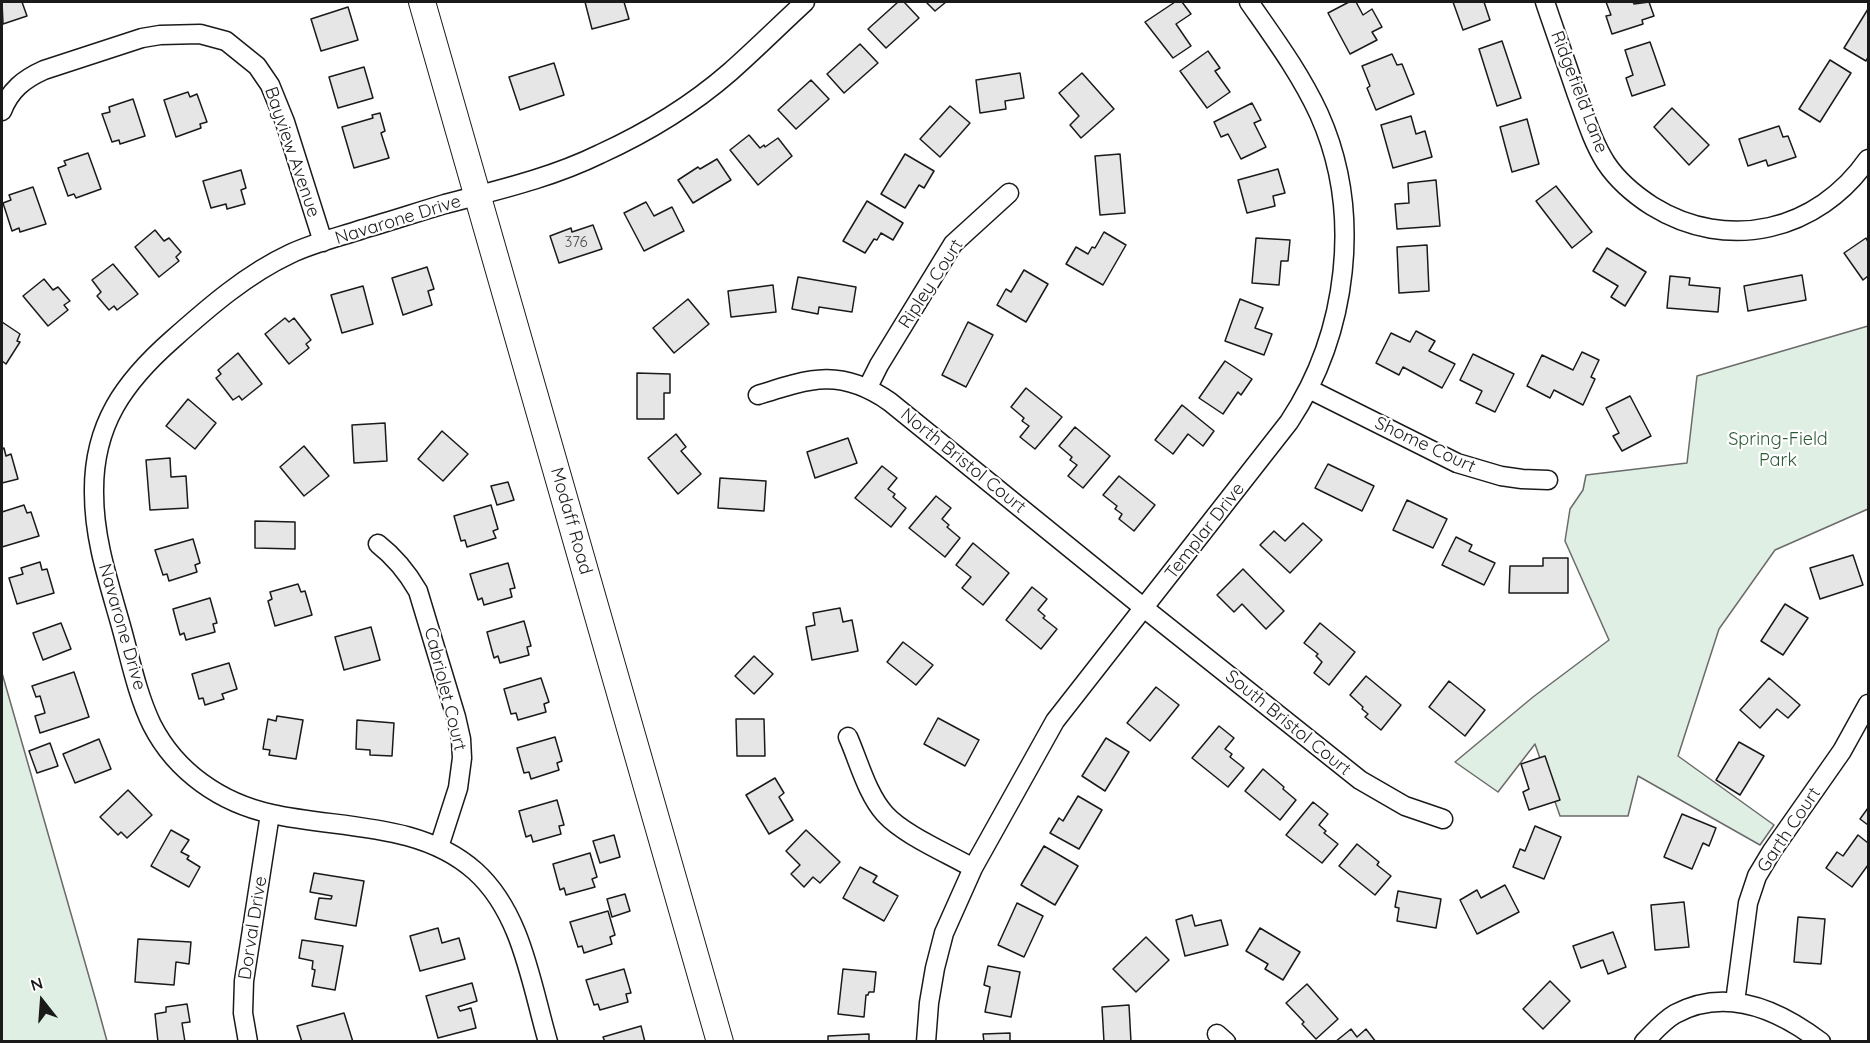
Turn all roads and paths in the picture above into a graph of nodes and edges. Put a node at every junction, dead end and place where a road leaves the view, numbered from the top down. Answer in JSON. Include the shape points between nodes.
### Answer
{"nodes":[{"id":1,"x":422,"y":2,"type":"edge"},
{"id":2,"x":805,"y":2,"type":"edge"},
{"id":3,"x":1249,"y":2,"type":"edge"},
{"id":4,"x":1545,"y":2,"type":"edge"},
{"id":5,"x":2,"y":111,"type":"edge"},
{"id":6,"x":1869,"y":159,"type":"edge"},
{"id":7,"x":1010,"y":193,"type":"dead end"},
{"id":8,"x":478,"y":196,"type":"junction"},
{"id":9,"x":323,"y":242,"type":"junction"},
{"id":10,"x":868,"y":387,"type":"junction"},
{"id":11,"x":1309,"y":390,"type":"junction"},
{"id":12,"x":758,"y":395,"type":"dead end"},
{"id":13,"x":1548,"y":480,"type":"dead end"},
{"id":14,"x":378,"y":544,"type":"dead end"},
{"id":15,"x":1144,"y":608,"type":"junction"},
{"id":16,"x":1869,"y":704,"type":"edge"},
{"id":17,"x":848,"y":737,"type":"dead end"},
{"id":18,"x":270,"y":814,"type":"junction"},
{"id":19,"x":1443,"y":819,"type":"dead end"},
{"id":20,"x":439,"y":847,"type":"junction"},
{"id":21,"x":973,"y":868,"type":"junction"},
{"id":22,"x":1734,"y":1002,"type":"junction"},
{"id":23,"x":248,"y":1041,"type":"edge"},
{"id":24,"x":548,"y":1041,"type":"edge"},
{"id":25,"x":720,"y":1041,"type":"edge"},
{"id":26,"x":926,"y":1041,"type":"edge"},
{"id":27,"x":1644,"y":1041,"type":"edge"},
{"id":28,"x":1821,"y":1041,"type":"edge"}],
"edges":[{"from":1,"to":8,"type":"street","name":"Modaff Road"},
{"from":2,"to":8,"type":"street","name":"Navarone Drive","via":[[727,74],[671,115],[563,170]]},
{"from":3,"to":11,"type":"street","name":"Templar Drive","via":[[1309,94],[1329,141],[1340,182],[1345,219],[1342,276],[1335,316]]},
{"from":4,"to":6,"type":"street","name":"Ridgefield Lane","via":[[1592,136],[1607,164],[1626,187],[1665,214],[1713,230],[1758,231],[1807,214],[1832,198]]},
{"from":5,"to":9,"type":"street","name":"Bayview Avenue","via":[[11,93],[28,77],[142,38],[200,34],[226,41],[257,66],[270,85]]},
{"from":7,"to":10,"type":"street","name":"Ripley Court","via":[[953,244]]},
{"from":8,"to":9,"type":"street","name":"Navarone Drive"},
{"from":8,"to":25,"type":"street","name":"Modaff Road"},
{"from":9,"to":18,"type":"street","name":"Navarone Drive","via":[[296,251],[249,277],[151,358],[109,417],[100,437],[95,474],[95,522],[101,557],[150,720],[160,740],[194,778],[229,800]]},
{"from":10,"to":12,"type":"street","name":"North Bristol Court","via":[[816,380]]},
{"from":10,"to":15,"type":"street","name":"North Bristol Court"},
{"from":11,"to":13,"type":"street","name":"Shome Court","via":[[1457,463],[1500,476]]},
{"from":11,"to":15,"type":"street","name":"Templar Drive","via":[[1267,452]]},
{"from":14,"to":20,"type":"street","name":"Cabriolet Court","via":[[405,570],[418,591],[461,740],[461,776]]},
{"from":15,"to":19,"type":"street","name":"South Bristol Court","via":[[1360,780],[1405,806]]},
{"from":15,"to":21,"type":"street","name":"Templar Drive","via":[[1055,721]]},
{"from":16,"to":22,"type":"street","name":"Garth Court","via":[[1842,751],[1757,876],[1748,903]]},
{"from":17,"to":21,"type":"street","via":[[885,814],[900,827]]},
{"from":18,"to":20,"type":"street","name":"Navarone Drive","via":[[400,835]]},
{"from":18,"to":23,"type":"street","name":"Dorval Drive","via":[[243,981]]},
{"from":20,"to":24,"type":"street","name":"Navarone Drive","via":[[478,873],[504,906],[516,930]]},
{"from":21,"to":26,"type":"street","name":"Templar Drive","via":[[944,933],[929,1003]]},
{"from":22,"to":27,"type":"street","via":[[1691,1007],[1668,1019]]},
{"from":22,"to":28,"type":"street","via":[[1752,1004],[1784,1017]]}]}
